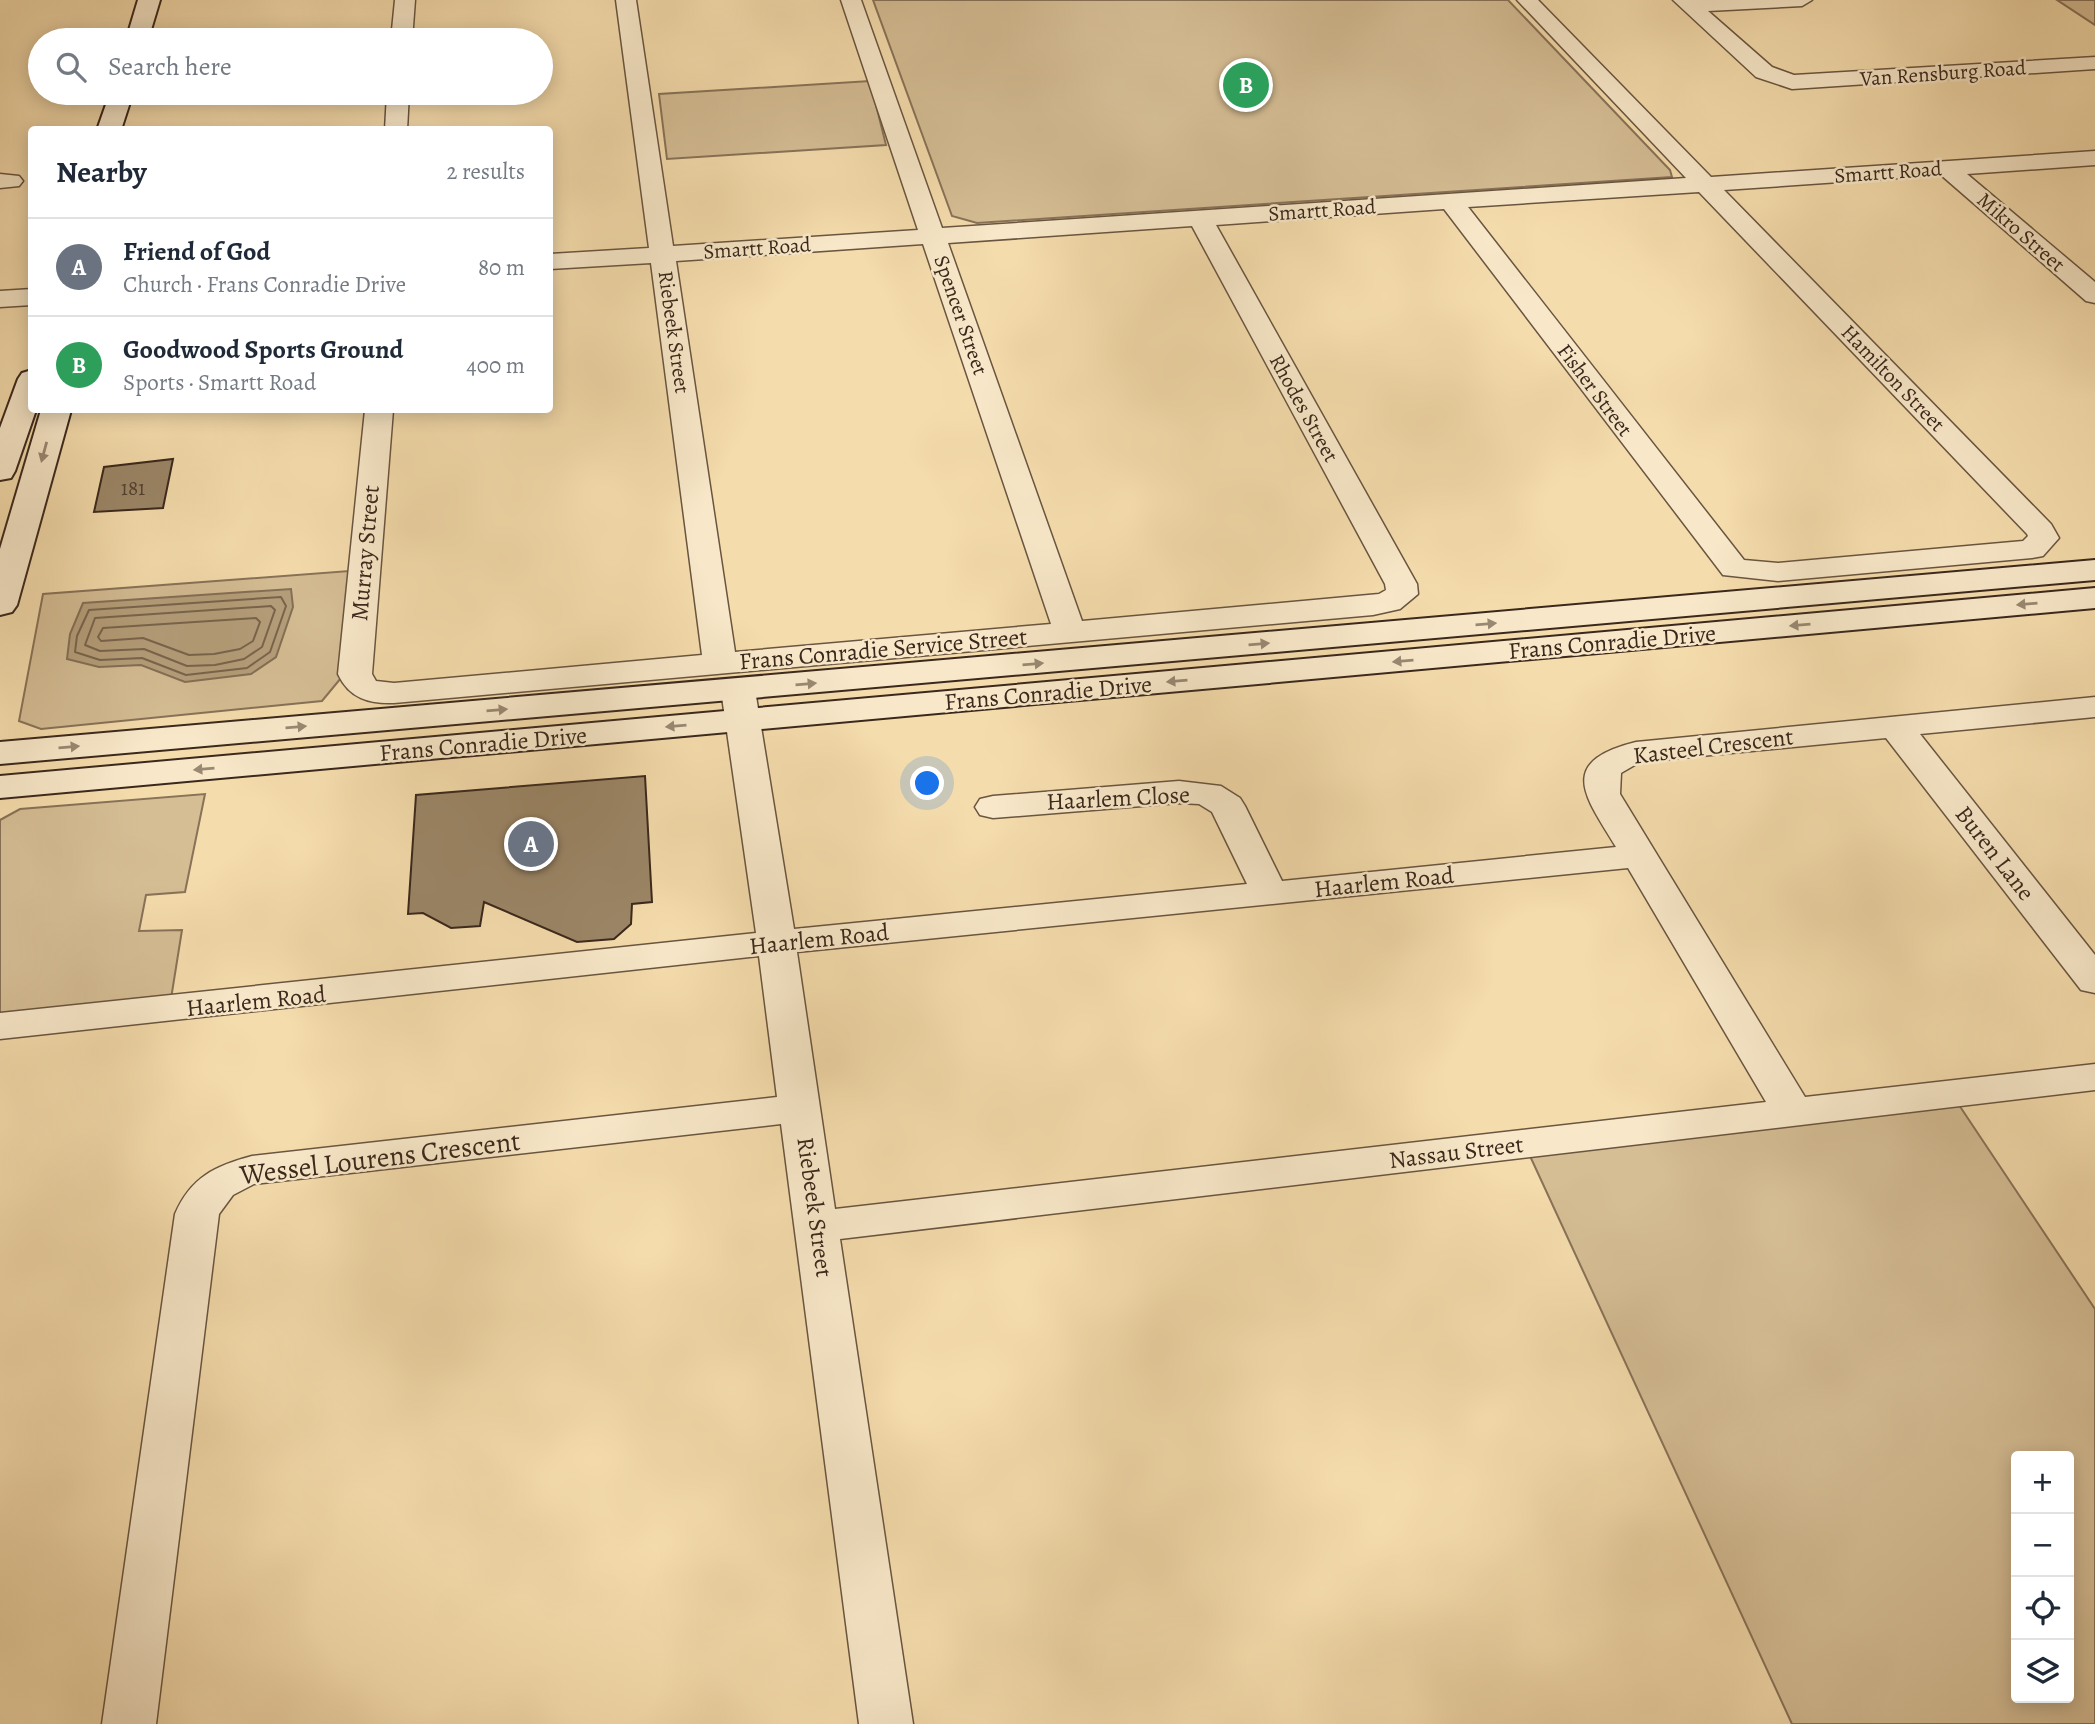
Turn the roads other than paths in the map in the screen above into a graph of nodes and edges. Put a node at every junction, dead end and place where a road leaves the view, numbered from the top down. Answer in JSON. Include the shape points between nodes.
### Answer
{"nodes":[{"id":1,"x":149,"y":0,"type":"edge"},
{"id":2,"x":405,"y":0,"type":"edge"},
{"id":3,"x":626,"y":0,"type":"edge"},
{"id":4,"x":851,"y":0,"type":"edge"},
{"id":5,"x":1527,"y":0,"type":"edge"},
{"id":6,"x":1802,"y":0,"type":"edge"},
{"id":7,"x":1687,"y":3,"type":"edge"},
{"id":8,"x":141,"y":28,"type":"edge"},
{"id":9,"x":403,"y":28,"type":"edge"},
{"id":10,"x":2095,"y":64,"type":"edge"},
{"id":11,"x":117,"y":105,"type":"edge"},
{"id":12,"x":397,"y":105,"type":"edge"},
{"id":13,"x":110,"y":126,"type":"edge"},
{"id":14,"x":396,"y":126,"type":"edge"},
{"id":15,"x":2095,"y":158,"type":"edge"},
{"id":16,"x":1946,"y":168,"type":"junction"},
{"id":17,"x":1706,"y":184,"type":"junction"},
{"id":18,"x":1450,"y":201,"type":"junction"},
{"id":19,"x":1200,"y":218,"type":"junction"},
{"id":20,"x":934,"y":236,"type":"junction"},
{"id":21,"x":663,"y":254,"type":"junction"},
{"id":22,"x":553,"y":262,"type":"edge"},
{"id":23,"x":2095,"y":295,"type":"edge"},
{"id":24,"x":28,"y":297,"type":"edge"},
{"id":25,"x":0,"y":299,"type":"edge"},
{"id":26,"x":28,"y":390,"type":"edge"},
{"id":27,"x":55,"y":413,"type":"edge"},
{"id":28,"x":379,"y":413,"type":"edge"},
{"id":29,"x":0,"y":471,"type":"edge"},
{"id":30,"x":2095,"y":569,"type":"edge"},
{"id":31,"x":1745,"y":570,"type":"joint"},
{"id":32,"x":1397,"y":598,"type":"joint"},
{"id":33,"x":2095,"y":598,"type":"edge"},
{"id":34,"x":0,"y":605,"type":"edge"},
{"id":35,"x":1070,"y":632,"type":"junction"},
{"id":36,"x":734,"y":691,"type":"junction"},
{"id":37,"x":368,"y":692,"type":"joint"},
{"id":38,"x":2095,"y":706,"type":"edge"},
{"id":39,"x":1895,"y":726,"type":"junction"},
{"id":40,"x":0,"y":753,"type":"edge"},
{"id":41,"x":0,"y":787,"type":"edge"},
{"id":42,"x":993,"y":807,"type":"dead end"},
{"id":43,"x":1639,"y":856,"type":"junction"},
{"id":44,"x":1270,"y":894,"type":"junction"},
{"id":45,"x":775,"y":943,"type":"junction"},
{"id":46,"x":2095,"y":981,"type":"edge"},
{"id":47,"x":0,"y":1026,"type":"edge"},
{"id":48,"x":2095,"y":1077,"type":"edge"},
{"id":49,"x":801,"y":1108,"type":"junction"},
{"id":50,"x":1793,"y":1112,"type":"junction"},
{"id":51,"x":818,"y":1226,"type":"junction"},
{"id":52,"x":129,"y":1724,"type":"edge"},
{"id":53,"x":887,"y":1724,"type":"edge"}],
"edges":[{"from":1,"to":8,"type":"main road"},
{"from":2,"to":9,"type":"street"},
{"from":3,"to":21,"type":"street","name":"Riebeek Street"},
{"from":4,"to":20,"type":"street","name":"Spencer Street"},
{"from":5,"to":17,"type":"street","name":"Hamilton Street"},
{"from":6,"to":7,"type":"street"},
{"from":7,"to":10,"type":"street","name":"Van Rensburg Road","via":[[1764,72],[1792,82]]},
{"from":11,"to":13,"type":"main road"},
{"from":12,"to":14,"type":"street"},
{"from":15,"to":16,"type":"street","name":"Smartt Road"},
{"from":16,"to":17,"type":"street","name":"Smartt Road"},
{"from":16,"to":23,"type":"street","name":"Mikro Street"},
{"from":17,"to":18,"type":"street","name":"Smartt Road"},
{"from":17,"to":31,"type":"street","name":"Hamilton Street","via":[[2044,538],[2032,549],[1778,572]]},
{"from":18,"to":19,"type":"street","name":"Smartt Road"},
{"from":18,"to":31,"type":"street","name":"Fisher Street","via":[[1726,561]]},
{"from":19,"to":20,"type":"street","name":"Smartt Road"},
{"from":19,"to":32,"type":"street","name":"Rhodes Street","via":[[1401,584],[1402,594]]},
{"from":20,"to":21,"type":"street","name":"Smartt Road"},
{"from":20,"to":35,"type":"street","name":"Spencer Street"},
{"from":21,"to":22,"type":"street","name":"Smartt Road"},
{"from":21,"to":36,"type":"street","name":"Riebeek Street"},
{"from":24,"to":25,"type":"street"},
{"from":26,"to":29,"type":"main road"},
{"from":27,"to":34,"type":"main road","one_way":true},
{"from":28,"to":37,"type":"street","name":"Murray Street","via":[[355,674]]},
{"from":36,"to":30,"type":"main road","name":"Frans Conradie Drive","one_way":true},
{"from":32,"to":35,"type":"street","name":"Frans Conradie Service Street","via":[[1373,606]]},
{"from":33,"to":36,"type":"main road","name":"Frans Conradie Drive","one_way":true},
{"from":35,"to":36,"type":"street","name":"Frans Conradie Service Street"},
{"from":36,"to":37,"type":"street","name":"Frans Conradie Service Street"},
{"from":40,"to":36,"type":"main road","name":"Frans Conradie Drive","one_way":true},
{"from":36,"to":41,"type":"main road","name":"Frans Conradie Drive","one_way":true},
{"from":36,"to":45,"type":"street","name":"Riebeek Street"},
{"from":38,"to":39,"type":"street","name":"Kasteel Crescent"},
{"from":39,"to":43,"type":"street","name":"Kasteel Crescent","via":[[1625,755],[1607,766],[1600,784]]},
{"from":39,"to":46,"type":"street","name":"Buren Lane"},
{"from":42,"to":44,"type":"street","name":"Haarlem Close","via":[[1180,792],[1208,794],[1227,806]]},
{"from":43,"to":44,"type":"street","name":"Haarlem Road"},
{"from":43,"to":50,"type":"street","name":"Kasteel Crescent"},
{"from":44,"to":45,"type":"street","name":"Haarlem Road"},
{"from":45,"to":47,"type":"street","name":"Haarlem Road"},
{"from":45,"to":49,"type":"street","name":"Riebeek Street"},
{"from":48,"to":50,"type":"street","name":"Nassau Street"},
{"from":49,"to":51,"type":"street","name":"Riebeek Street"},
{"from":49,"to":52,"type":"street","name":"Wessel Lourens Crescent","via":[[252,1170],[213,1186],[203,1196],[197,1214]]},
{"from":50,"to":51,"type":"street","name":"Nassau Street"},
{"from":51,"to":53,"type":"street","name":"Riebeek Street"}]}
